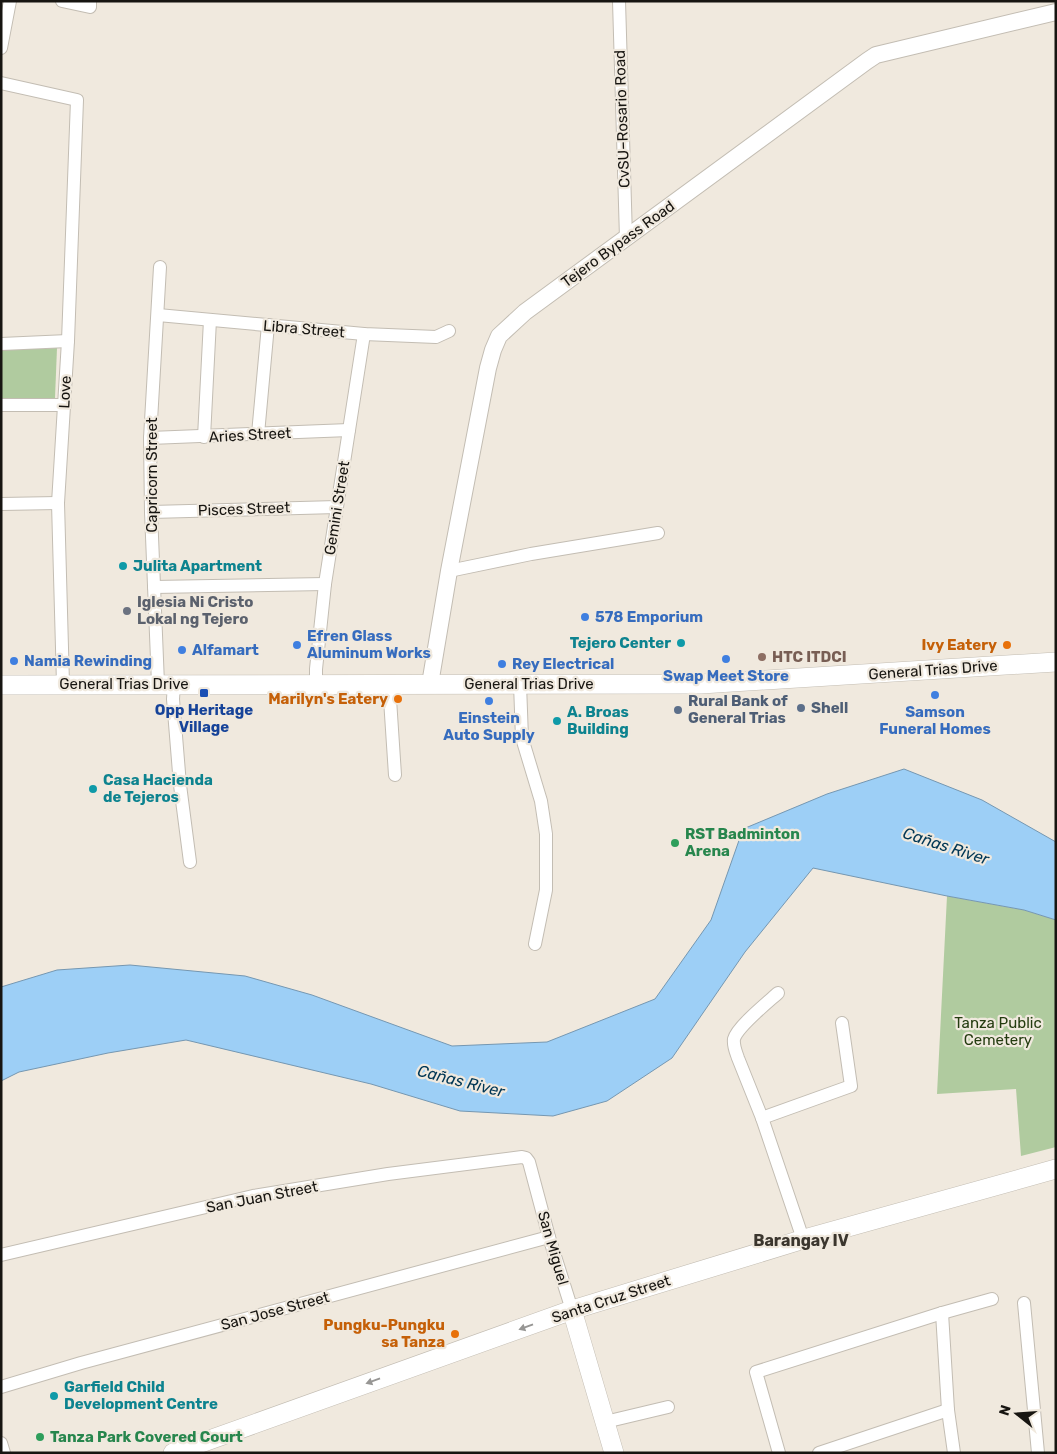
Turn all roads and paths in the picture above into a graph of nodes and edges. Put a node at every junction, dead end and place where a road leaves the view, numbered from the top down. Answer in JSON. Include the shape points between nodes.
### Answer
{"nodes":[{"id":1,"x":10,"y":1,"type":"edge"},
{"id":2,"x":62,"y":1,"type":"edge"},
{"id":3,"x":619,"y":1,"type":"edge"},
{"id":4,"x":90,"y":4,"type":"edge"},
{"id":5,"x":1056,"y":12,"type":"edge"},
{"id":6,"x":1,"y":48,"type":"edge"},
{"id":7,"x":1,"y":83,"type":"edge"},
{"id":8,"x":626,"y":238,"type":"junction"},
{"id":9,"x":160,"y":267,"type":"dead end"},
{"id":10,"x":158,"y":315,"type":"junction"},
{"id":11,"x":210,"y":320,"type":"junction"},
{"id":12,"x":268,"y":325,"type":"junction"},
{"id":13,"x":449,"y":331,"type":"dead end"},
{"id":14,"x":364,"y":334,"type":"junction"},
{"id":15,"x":68,"y":341,"type":"junction"},
{"id":16,"x":1,"y":344,"type":"edge"},
{"id":17,"x":1,"y":405,"type":"edge"},
{"id":18,"x":65,"y":405,"type":"junction"},
{"id":19,"x":349,"y":430,"type":"junction"},
{"id":20,"x":258,"y":434,"type":"junction"},
{"id":21,"x":204,"y":437,"type":"junction"},
{"id":22,"x":150,"y":438,"type":"junction"},
{"id":23,"x":58,"y":503,"type":"junction"},
{"id":24,"x":1,"y":504,"type":"edge"},
{"id":25,"x":337,"y":507,"type":"junction"},
{"id":26,"x":151,"y":512,"type":"junction"},
{"id":27,"x":658,"y":533,"type":"dead end"},
{"id":28,"x":449,"y":571,"type":"junction"},
{"id":29,"x":326,"y":584,"type":"junction"},
{"id":30,"x":154,"y":587,"type":"junction"},
{"id":31,"x":1056,"y":662,"type":"edge"},
{"id":32,"x":63,"y":684,"type":"junction"},
{"id":33,"x":166,"y":684,"type":"junction"},
{"id":34,"x":316,"y":684,"type":"junction"},
{"id":35,"x":389,"y":684,"type":"junction"},
{"id":36,"x":430,"y":684,"type":"junction"},
{"id":37,"x":520,"y":684,"type":"junction"},
{"id":38,"x":1,"y":685,"type":"edge"},
{"id":39,"x":395,"y":775,"type":"dead end"},
{"id":40,"x":190,"y":862,"type":"dead end"},
{"id":41,"x":535,"y":944,"type":"dead end"},
{"id":42,"x":778,"y":993,"type":"dead end"},
{"id":43,"x":842,"y":1023,"type":"dead end"},
{"id":44,"x":762,"y":1118,"type":"junction"},
{"id":45,"x":526,"y":1158,"type":"joint"},
{"id":46,"x":1056,"y":1169,"type":"edge"},
{"id":47,"x":549,"y":1237,"type":"junction"},
{"id":48,"x":802,"y":1239,"type":"junction"},
{"id":49,"x":1,"y":1255,"type":"edge"},
{"id":50,"x":992,"y":1299,"type":"dead end"},
{"id":51,"x":1024,"y":1303,"type":"dead end"},
{"id":52,"x":572,"y":1310,"type":"junction"},
{"id":53,"x":942,"y":1313,"type":"junction"},
{"id":54,"x":1,"y":1387,"type":"edge"},
{"id":55,"x":668,"y":1407,"type":"dead end"},
{"id":56,"x":948,"y":1410,"type":"junction"},
{"id":57,"x":605,"y":1422,"type":"junction"},
{"id":58,"x":1,"y":1443,"type":"edge"},
{"id":59,"x":610,"y":1452,"type":"edge"},
{"id":60,"x":4,"y":1453,"type":"edge"},
{"id":61,"x":173,"y":1453,"type":"edge"},
{"id":62,"x":779,"y":1453,"type":"edge"},
{"id":63,"x":819,"y":1453,"type":"edge"},
{"id":64,"x":954,"y":1453,"type":"edge"},
{"id":65,"x":1038,"y":1453,"type":"edge"}],
"edges":[{"from":1,"to":6,"type":"street"},
{"from":2,"to":4,"type":"street"},
{"from":3,"to":8,"type":"street","name":"CvSU–Rosario Road"},
{"from":5,"to":8,"type":"street","name":"Tejero Bypass Road","via":[[876,55]]},
{"from":7,"to":15,"type":"street","name":"Love","via":[[77,100]]},
{"from":8,"to":28,"type":"street","name":"Tejero Bypass Road","via":[[520,316],[499,336],[488,368]]},
{"from":9,"to":10,"type":"street","name":"Capricorn Street"},
{"from":10,"to":11,"type":"street","name":"Libra Street"},
{"from":10,"to":22,"type":"street","name":"Capricorn Street"},
{"from":11,"to":12,"type":"street","name":"Libra Street"},
{"from":11,"to":21,"type":"street"},
{"from":12,"to":14,"type":"street","name":"Libra Street"},
{"from":12,"to":20,"type":"street"},
{"from":13,"to":14,"type":"street","name":"Libra Street","via":[[436,337]]},
{"from":14,"to":19,"type":"street","name":"Gemini Street"},
{"from":15,"to":16,"type":"street"},
{"from":15,"to":18,"type":"street","name":"Love"},
{"from":17,"to":18,"type":"street"},
{"from":18,"to":23,"type":"street","name":"Love"},
{"from":19,"to":20,"type":"street","name":"Aries Street"},
{"from":19,"to":25,"type":"street","name":"Gemini Street"},
{"from":20,"to":21,"type":"street","name":"Aries Street"},
{"from":21,"to":22,"type":"street","name":"Aries Street"},
{"from":22,"to":26,"type":"street","name":"Capricorn Street"},
{"from":23,"to":24,"type":"street"},
{"from":23,"to":32,"type":"street","name":"Love"},
{"from":25,"to":26,"type":"street","name":"Pisces Street"},
{"from":25,"to":29,"type":"street","name":"Gemini Street"},
{"from":26,"to":30,"type":"street","name":"Capricorn Street"},
{"from":27,"to":28,"type":"street"},
{"from":28,"to":36,"type":"street","name":"Tejero Bypass Road"},
{"from":29,"to":30,"type":"street"},
{"from":29,"to":34,"type":"street","name":"Gemini Street"},
{"from":30,"to":33,"type":"street","name":"Capricorn Street"},
{"from":31,"to":37,"type":"main road","name":"General Trias Drive","via":[[701,684]]},
{"from":32,"to":33,"type":"main road","name":"General Trias Drive"},
{"from":32,"to":38,"type":"main road","name":"General Trias Drive"},
{"from":33,"to":34,"type":"main road","name":"General Trias Drive"},
{"from":33,"to":40,"type":"street","name":"Capricorn Street","via":[[173,699]]},
{"from":34,"to":35,"type":"main road","name":"General Trias Drive"},
{"from":35,"to":36,"type":"main road","name":"General Trias Drive"},
{"from":35,"to":39,"type":"street"},
{"from":36,"to":37,"type":"main road","name":"General Trias Drive"},
{"from":37,"to":41,"type":"street","via":[[522,738],[541,800],[546,834],[546,890]]},
{"from":42,"to":44,"type":"street","via":[[741,1027],[734,1038],[735,1050]]},
{"from":43,"to":44,"type":"street","via":[[851,1086]]},
{"from":44,"to":48,"type":"street"},
{"from":45,"to":47,"type":"street","name":"San Miguel"},
{"from":45,"to":49,"type":"street","name":"San Juan Street","via":[[388,1174],[253,1196]]},
{"from":46,"to":48,"type":"main road","name":"Santa Cruz Street"},
{"from":47,"to":52,"type":"street","name":"San Miguel"},
{"from":47,"to":54,"type":"street","name":"San Jose Street","via":[[90,1360]]},
{"from":48,"to":52,"type":"main road","name":"Santa Cruz Street"},
{"from":50,"to":53,"type":"street"},
{"from":51,"to":65,"type":"street"},
{"from":52,"to":57,"type":"main road","name":"San Miguel"},
{"from":52,"to":61,"type":"main road","name":"Santa Cruz Street","one_way":true},
{"from":53,"to":56,"type":"street"},
{"from":53,"to":62,"type":"street","via":[[756,1372]]},
{"from":55,"to":57,"type":"street"},
{"from":56,"to":63,"type":"street"},
{"from":56,"to":64,"type":"street"},
{"from":57,"to":59,"type":"main road","name":"San Miguel"},
{"from":58,"to":60,"type":"street"}]}
